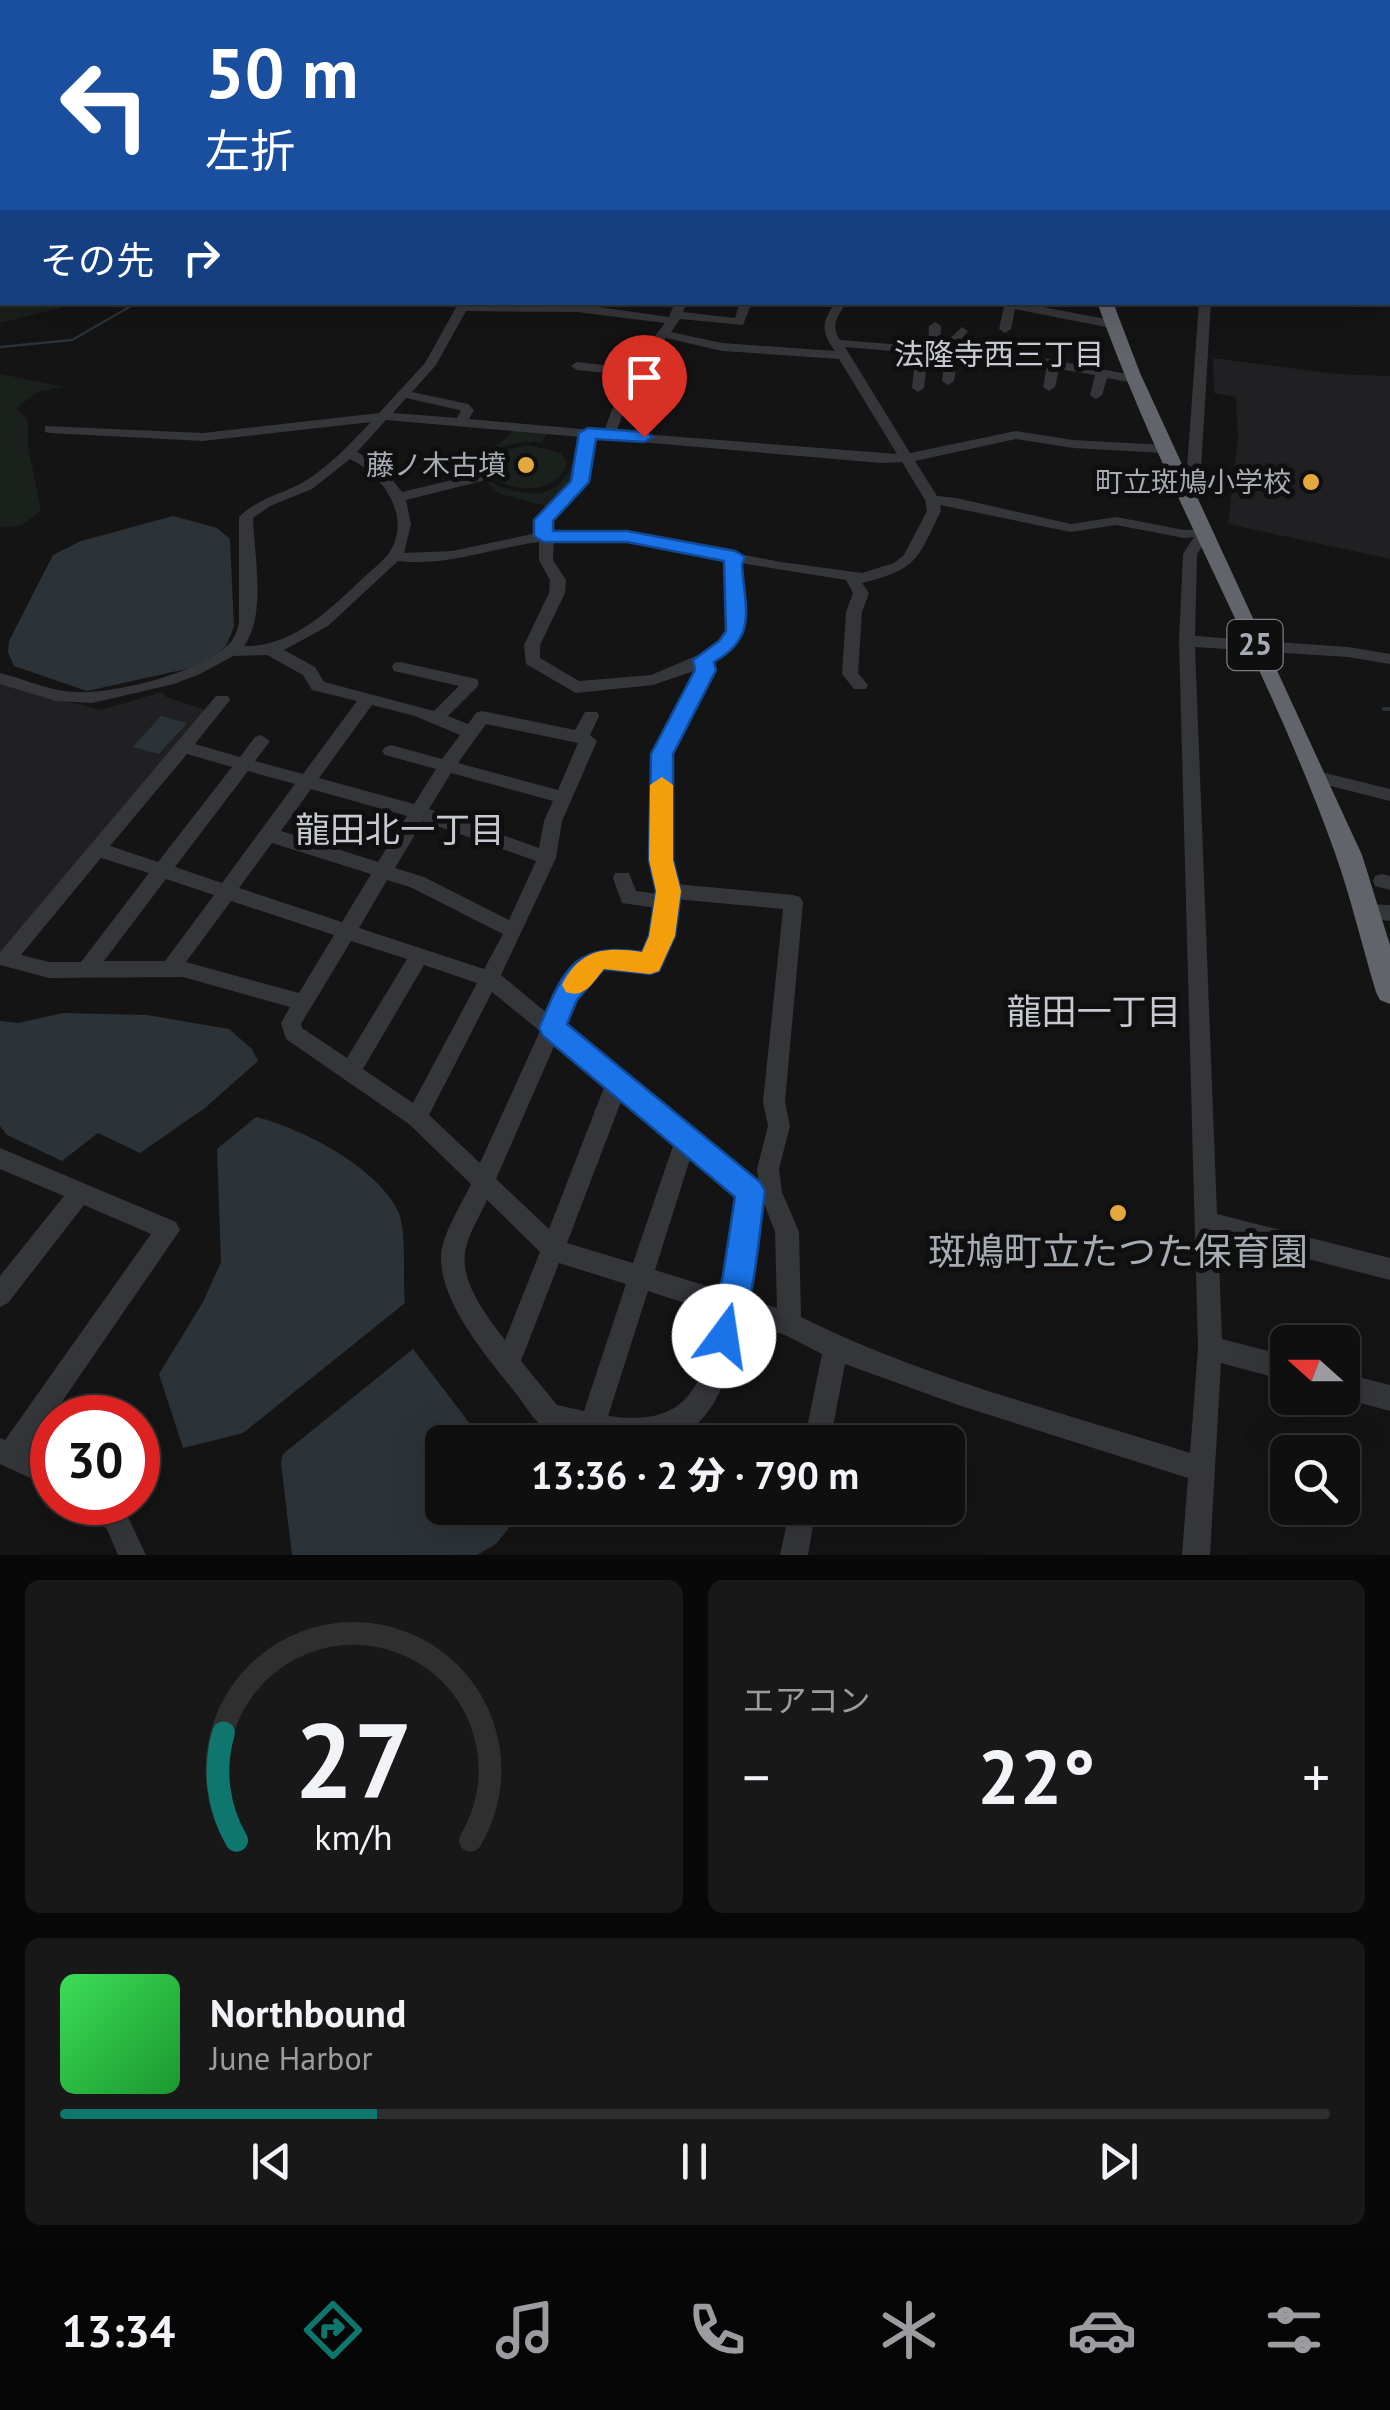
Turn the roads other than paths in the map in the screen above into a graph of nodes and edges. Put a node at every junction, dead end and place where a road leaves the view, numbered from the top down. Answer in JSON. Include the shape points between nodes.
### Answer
{"nodes":[{"id":1,"x":464,"y":305,"type":"edge"},
{"id":2,"x":745,"y":305,"type":"edge"},
{"id":3,"x":840,"y":305,"type":"edge"},
{"id":4,"x":1205,"y":305,"type":"edge"},
{"id":5,"x":602,"y":306,"type":"edge"},
{"id":6,"x":1020,"y":306,"type":"edge"},
{"id":7,"x":676,"y":313,"type":"edge"},
{"id":8,"x":1108,"y":313,"type":"edge"},
{"id":9,"x":935,"y":326,"type":"dead end"},
{"id":10,"x":962,"y":331,"type":"dead end"},
{"id":11,"x":663,"y":334,"type":"junction"},
{"id":12,"x":838,"y":349,"type":"junction"},
{"id":13,"x":938,"y":353,"type":"junction"},
{"id":14,"x":1007,"y":357,"type":"junction"},
{"id":15,"x":1065,"y":361,"type":"junction"},
{"id":16,"x":577,"y":366,"type":"dead end"},
{"id":17,"x":633,"y":372,"type":"junction"},
{"id":18,"x":1102,"y":372,"type":"junction"},
{"id":19,"x":1134,"y":379,"type":"junction"},
{"id":20,"x":948,"y":382,"type":"dead end"},
{"id":21,"x":1049,"y":387,"type":"dead end"},
{"id":22,"x":918,"y":388,"type":"dead end"},
{"id":23,"x":404,"y":394,"type":"junction"},
{"id":24,"x":1096,"y":395,"type":"dead end"},
{"id":25,"x":385,"y":416,"type":"junction"},
{"id":26,"x":462,"y":422,"type":"junction"},
{"id":27,"x":50,"y":429,"type":"dead end"},
{"id":28,"x":588,"y":433,"type":"junction"},
{"id":29,"x":610,"y":434,"type":"junction"},
{"id":30,"x":1165,"y":448,"type":"junction"},
{"id":31,"x":348,"y":453,"type":"junction"},
{"id":32,"x":908,"y":458,"type":"junction"},
{"id":33,"x":477,"y":478,"type":"dead end"},
{"id":34,"x":1183,"y":487,"type":"junction"},
{"id":35,"x":400,"y":498,"type":"junction"},
{"id":36,"x":932,"y":500,"type":"junction"},
{"id":37,"x":1205,"y":532,"type":"junction"},
{"id":38,"x":545,"y":536,"type":"junction"},
{"id":39,"x":394,"y":556,"type":"junction"},
{"id":40,"x":735,"y":557,"type":"junction"},
{"id":41,"x":852,"y":578,"type":"junction"},
{"id":42,"x":1188,"y":641,"type":"junction"},
{"id":43,"x":1256,"y":648,"type":"junction"},
{"id":44,"x":234,"y":651,"type":"junction"},
{"id":45,"x":273,"y":651,"type":"junction"},
{"id":46,"x":1390,"y":659,"type":"edge"},
{"id":47,"x":704,"y":660,"type":"junction"},
{"id":48,"x":400,"y":667,"type":"dead end"},
{"id":49,"x":0,"y":678,"type":"edge"},
{"id":50,"x":860,"y":684,"type":"dead end"},
{"id":51,"x":369,"y":697,"type":"junction"},
{"id":52,"x":222,"y":700,"type":"dead end"},
{"id":53,"x":592,"y":716,"type":"dead end"},
{"id":54,"x":437,"y":718,"type":"junction"},
{"id":55,"x":470,"y":732,"type":"junction"},
{"id":56,"x":580,"y":737,"type":"junction"},
{"id":57,"x":261,"y":741,"type":"dead end"},
{"id":58,"x":183,"y":747,"type":"junction"},
{"id":59,"x":391,"y":750,"type":"dead end"},
{"id":60,"x":243,"y":764,"type":"junction"},
{"id":61,"x":447,"y":765,"type":"junction"},
{"id":62,"x":1317,"y":777,"type":"junction"},
{"id":63,"x":304,"y":781,"type":"junction"},
{"id":64,"x":1390,"y":796,"type":"edge"},
{"id":65,"x":565,"y":798,"type":"junction"},
{"id":66,"x":418,"y":812,"type":"junction"},
{"id":67,"x":267,"y":834,"type":"junction"},
{"id":68,"x":97,"y":849,"type":"junction"},
{"id":69,"x":547,"y":858,"type":"junction"},
{"id":70,"x":160,"y":870,"type":"junction"},
{"id":71,"x":386,"y":870,"type":"junction"},
{"id":72,"x":622,"y":878,"type":"dead end"},
{"id":73,"x":224,"y":892,"type":"junction"},
{"id":74,"x":667,"y":896,"type":"junction"},
{"id":75,"x":1378,"y":913,"type":"edge"},
{"id":76,"x":514,"y":931,"type":"junction"},
{"id":77,"x":350,"y":932,"type":"junction"},
{"id":78,"x":419,"y":956,"type":"junction"},
{"id":79,"x":170,"y":969,"type":"junction"},
{"id":80,"x":86,"y":970,"type":"junction"},
{"id":81,"x":490,"y":978,"type":"junction"},
{"id":82,"x":1390,"y":992,"type":"edge"},
{"id":83,"x":305,"y":1003,"type":"junction"},
{"id":84,"x":552,"y":1028,"type":"junction"},
{"id":85,"x":350,"y":1072,"type":"junction"},
{"id":86,"x":617,"y":1082,"type":"junction"},
{"id":87,"x":416,"y":1117,"type":"junction"},
{"id":88,"x":689,"y":1141,"type":"junction"},
{"id":89,"x":0,"y":1158,"type":"edge"},
{"id":90,"x":483,"y":1184,"type":"junction"},
{"id":91,"x":80,"y":1193,"type":"junction"},
{"id":92,"x":1208,"y":1223,"type":"junction"},
{"id":93,"x":554,"y":1250,"type":"junction"},
{"id":94,"x":1390,"y":1270,"type":"edge"},
{"id":95,"x":642,"y":1278,"type":"junction"},
{"id":96,"x":0,"y":1295,"type":"edge"},
{"id":97,"x":732,"y":1306,"type":"junction"},
{"id":98,"x":789,"y":1324,"type":"junction"},
{"id":99,"x":836,"y":1348,"type":"junction"},
{"id":100,"x":1210,"y":1348,"type":"junction"},
{"id":101,"x":506,"y":1360,"type":"junction"},
{"id":102,"x":1270,"y":1365,"type":"edge"},
{"id":103,"x":1360,"y":1390,"type":"edge"},
{"id":104,"x":1390,"y":1398,"type":"edge"},
{"id":105,"x":588,"y":1425,"type":"edge"},
{"id":106,"x":592,"y":1425,"type":"edge"},
{"id":107,"x":667,"y":1425,"type":"edge"},
{"id":108,"x":820,"y":1425,"type":"edge"},
{"id":109,"x":5,"y":1453,"type":"edge"},
{"id":110,"x":30,"y":1465,"type":"edge"},
{"id":111,"x":1203,"y":1470,"type":"junction"},
{"id":112,"x":118,"y":1525,"type":"edge"},
{"id":113,"x":800,"y":1525,"type":"edge"},
{"id":114,"x":132,"y":1555,"type":"edge"},
{"id":115,"x":794,"y":1555,"type":"edge"},
{"id":116,"x":1196,"y":1555,"type":"edge"}],
"edges":[{"from":1,"to":5,"type":"street"},
{"from":1,"to":23,"type":"street","via":[[430,365]]},
{"from":2,"to":7,"type":"street","via":[[739,322]]},
{"from":3,"to":12,"type":"street","via":[[828,326]]},
{"from":4,"to":34,"type":"street","via":[[1194,470]]},
{"from":5,"to":7,"type":"street"},
{"from":6,"to":8,"type":"street"},
{"from":6,"to":14,"type":"street","via":[[1007,333]]},
{"from":7,"to":11,"type":"street"},
{"from":8,"to":19,"type":"highway","number":"25"},
{"from":9,"to":13,"type":"street"},
{"from":10,"to":13,"type":"street"},
{"from":11,"to":12,"type":"street","via":[[722,347]]},
{"from":11,"to":17,"type":"street"},
{"from":12,"to":13,"type":"street"},
{"from":12,"to":32,"type":"street"},
{"from":13,"to":14,"type":"street"},
{"from":13,"to":20,"type":"street"},
{"from":13,"to":22,"type":"street"},
{"from":14,"to":15,"type":"street"},
{"from":15,"to":18,"type":"street"},
{"from":15,"to":21,"type":"street"},
{"from":16,"to":17,"type":"street"},
{"from":17,"to":29,"type":"street"},
{"from":18,"to":19,"type":"street"},
{"from":18,"to":24,"type":"street"},
{"from":19,"to":30,"type":"highway","number":"25"},
{"from":23,"to":25,"type":"street"},
{"from":23,"to":26,"type":"street","via":[[462,407],[468,410]]},
{"from":25,"to":26,"type":"street"},
{"from":25,"to":27,"type":"street","via":[[204,437]]},
{"from":25,"to":31,"type":"street"},
{"from":26,"to":28,"type":"street"},
{"from":28,"to":29,"type":"street"},
{"from":28,"to":38,"type":"street","via":[[580,482],[543,520]]},
{"from":29,"to":32,"type":"street"},
{"from":30,"to":32,"type":"street","via":[[1016,436]]},
{"from":30,"to":34,"type":"highway","number":"25"},
{"from":31,"to":35,"type":"street","via":[[389,479]]},
{"from":31,"to":44,"type":"street","via":[[307,486],[246,517],[245,630]]},
{"from":32,"to":36,"type":"street"},
{"from":33,"to":35,"type":"street"},
{"from":34,"to":37,"type":"highway","number":"25"},
{"from":35,"to":39,"type":"street"},
{"from":36,"to":37,"type":"street","via":[[1071,528],[1116,522]]},
{"from":36,"to":41,"type":"street","via":[[934,511],[910,558]]},
{"from":37,"to":42,"type":"street","via":[[1190,554]]},
{"from":37,"to":43,"type":"highway","number":"25"},
{"from":38,"to":39,"type":"street","via":[[442,555]]},
{"from":38,"to":40,"type":"street","via":[[627,536]]},
{"from":38,"to":47,"type":"street","via":[[557,594],[532,645],[532,660],[576,687],[653,680]]},
{"from":39,"to":45,"type":"street","via":[[316,628]]},
{"from":40,"to":41,"type":"street"},
{"from":40,"to":47,"type":"street","via":[[736,631],[727,646]]},
{"from":41,"to":50,"type":"street","via":[[861,593],[850,674]]},
{"from":42,"to":43,"type":"street"},
{"from":42,"to":92,"type":"street"},
{"from":43,"to":46,"type":"street"},
{"from":43,"to":62,"type":"highway","number":"25"},
{"from":44,"to":45,"type":"street"},
{"from":44,"to":49,"type":"street","via":[[184,675],[96,697],[60,695]]},
{"from":45,"to":51,"type":"street","via":[[309,671],[318,686]]},
{"from":47,"to":74,"type":"street","via":[[706,670],[662,754]]},
{"from":48,"to":54,"type":"street","via":[[471,682]]},
{"from":51,"to":54,"type":"street"},
{"from":51,"to":63,"type":"street"},
{"from":52,"to":58,"type":"street"},
{"from":53,"to":56,"type":"street"},
{"from":54,"to":55,"type":"street"},
{"from":55,"to":56,"type":"street","via":[[482,716]]},
{"from":55,"to":61,"type":"street"},
{"from":56,"to":65,"type":"street","via":[[588,741]]},
{"from":57,"to":60,"type":"street"},
{"from":58,"to":60,"type":"street"},
{"from":58,"to":68,"type":"street"},
{"from":59,"to":61,"type":"street"},
{"from":60,"to":63,"type":"street"},
{"from":60,"to":70,"type":"street"},
{"from":61,"to":65,"type":"street"},
{"from":61,"to":66,"type":"street"},
{"from":62,"to":64,"type":"street"},
{"from":62,"to":75,"type":"highway","number":"25"},
{"from":63,"to":66,"type":"street"},
{"from":63,"to":67,"type":"street"},
{"from":65,"to":69,"type":"street"},
{"from":66,"to":69,"type":"street"},
{"from":66,"to":71,"type":"street"},
{"from":67,"to":71,"type":"street"},
{"from":67,"to":73,"type":"street"},
{"from":68,"to":70,"type":"street"},
{"from":68,"to":80,"type":"street","via":[[6,960]]},
{"from":69,"to":76,"type":"street"},
{"from":70,"to":73,"type":"street"},
{"from":70,"to":80,"type":"street"},
{"from":71,"to":76,"type":"street"},
{"from":71,"to":77,"type":"street"},
{"from":72,"to":74,"type":"street","via":[[629,898]]},
{"from":73,"to":77,"type":"street"},
{"from":73,"to":79,"type":"street"},
{"from":74,"to":84,"type":"street","via":[[650,964],[596,960],[567,994]]},
{"from":74,"to":98,"type":"street","via":[[793,902],[774,1102],[779,1126],[768,1170],[787,1232]]},
{"from":75,"to":82,"type":"highway","number":"25"},
{"from":76,"to":81,"type":"street"},
{"from":77,"to":78,"type":"street"},
{"from":77,"to":83,"type":"street"},
{"from":78,"to":81,"type":"street"},
{"from":78,"to":85,"type":"street"},
{"from":79,"to":80,"type":"street"},
{"from":79,"to":83,"type":"street"},
{"from":81,"to":84,"type":"street"},
{"from":81,"to":87,"type":"street"},
{"from":83,"to":85,"type":"street","via":[[291,1023],[293,1033]]},
{"from":84,"to":86,"type":"street"},
{"from":84,"to":90,"type":"street"},
{"from":85,"to":87,"type":"street"},
{"from":86,"to":88,"type":"street"},
{"from":86,"to":93,"type":"street"},
{"from":87,"to":90,"type":"street"},
{"from":88,"to":95,"type":"street"},
{"from":88,"to":97,"type":"street","via":[[750,1191]]},
{"from":89,"to":91,"type":"street"},
{"from":90,"to":93,"type":"street"},
{"from":90,"to":101,"type":"street","via":[[452,1265],[482,1331]]},
{"from":91,"to":96,"type":"street"},
{"from":91,"to":109,"type":"street","via":[[168,1230]]},
{"from":92,"to":94,"type":"street"},
{"from":92,"to":100,"type":"street"},
{"from":93,"to":95,"type":"street"},
{"from":93,"to":101,"type":"street"},
{"from":95,"to":97,"type":"street"},
{"from":95,"to":106,"type":"street"},
{"from":97,"to":98,"type":"street"},
{"from":97,"to":107,"type":"street","via":[[707,1396]]},
{"from":98,"to":99,"type":"street"},
{"from":99,"to":108,"type":"street"},
{"from":99,"to":111,"type":"street"},
{"from":100,"to":102,"type":"street"},
{"from":100,"to":111,"type":"street"},
{"from":101,"to":105,"type":"street","via":[[550,1416]]},
{"from":103,"to":104,"type":"street"},
{"from":109,"to":110,"type":"street"},
{"from":111,"to":116,"type":"street"},
{"from":112,"to":114,"type":"street"},
{"from":113,"to":115,"type":"street"}]}
